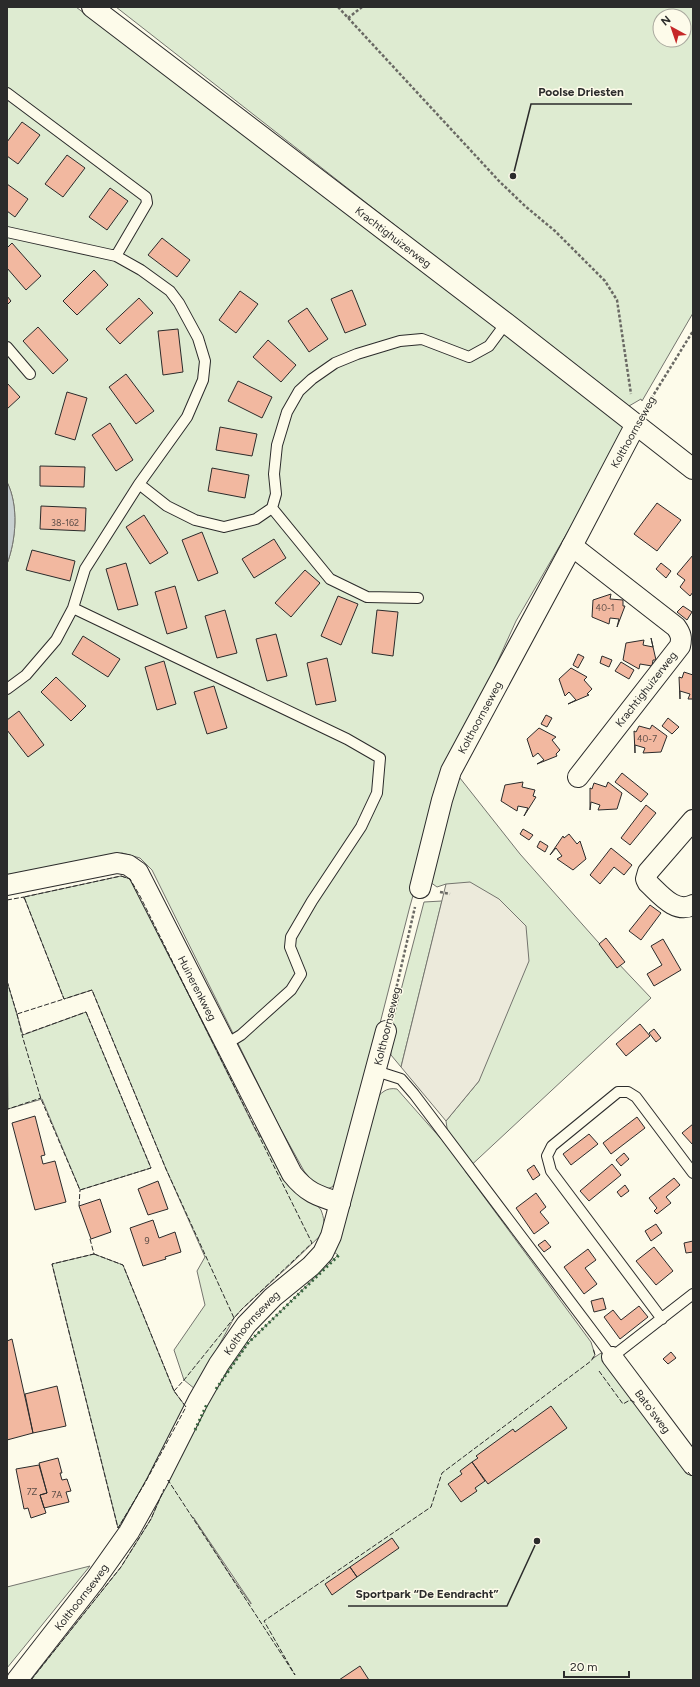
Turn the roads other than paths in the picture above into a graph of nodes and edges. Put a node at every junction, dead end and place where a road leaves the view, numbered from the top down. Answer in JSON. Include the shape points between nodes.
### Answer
{"nodes":[{"id":1,"x":92,"y":7,"type":"edge"},
{"id":2,"x":7,"y":93,"type":"edge"},
{"id":3,"x":7,"y":232,"type":"edge"},
{"id":4,"x":116,"y":256,"type":"junction"},
{"id":5,"x":506,"y":323,"type":"junction"},
{"id":6,"x":7,"y":347,"type":"edge"},
{"id":7,"x":30,"y":374,"type":"dead end"},
{"id":8,"x":636,"y":424,"type":"junction"},
{"id":9,"x":693,"y":469,"type":"edge"},
{"id":10,"x":139,"y":484,"type":"junction"},
{"id":11,"x":272,"y":508,"type":"junction"},
{"id":12,"x":572,"y":546,"type":"junction"},
{"id":13,"x":418,"y":598,"type":"dead end"},
{"id":14,"x":73,"y":608,"type":"junction"},
{"id":15,"x":7,"y":689,"type":"edge"},
{"id":16,"x":578,"y":777,"type":"dead end"},
{"id":17,"x":693,"y":820,"type":"edge"},
{"id":18,"x":7,"y":885,"type":"edge"},
{"id":19,"x":420,"y":888,"type":"road end"},
{"id":20,"x":693,"y":905,"type":"edge"},
{"id":21,"x":386,"y":1031,"type":"road end"},
{"id":22,"x":226,"y":1044,"type":"junction"},
{"id":23,"x":376,"y":1071,"type":"junction"},
{"id":24,"x":693,"y":1173,"type":"edge"},
{"id":25,"x":340,"y":1203,"type":"junction"},
{"id":26,"x":693,"y":1294,"type":"edge"},
{"id":27,"x":662,"y":1319,"type":"junction"},
{"id":28,"x":612,"y":1357,"type":"junction"},
{"id":29,"x":693,"y":1465,"type":"edge"},
{"id":30,"x":17,"y":1680,"type":"edge"}],
"edges":[{"from":1,"to":5,"type":"street","name":"Krachtighuizerweg"},
{"from":2,"to":4,"type":"lane","via":[[146,197],[147,203]]},
{"from":3,"to":4,"type":"lane"},
{"from":4,"to":10,"type":"lane","via":[[142,270],[170,291],[198,338],[205,361],[203,380],[187,417]]},
{"from":5,"to":8,"type":"street","name":"Krachtighuizerweg"},
{"from":5,"to":11,"type":"lane","via":[[489,346],[469,357],[422,339],[400,341],[336,363],[312,379],[299,391],[287,412],[277,445],[274,474],[276,494]]},
{"from":6,"to":7,"type":"lane"},
{"from":8,"to":9,"type":"street","name":"Krachtighuizerweg"},
{"from":8,"to":12,"type":"street","name":"Kolthoornseweg"},
{"from":10,"to":11,"type":"lane","via":[[166,506],[195,520],[224,526],[256,519]]},
{"from":10,"to":14,"type":"lane","via":[[85,569]]},
{"from":11,"to":13,"type":"lane","via":[[330,579],[367,597]]},
{"from":12,"to":16,"type":"street","name":"Krachtighuizerweg","via":[[676,627],[682,639],[680,646]]},
{"from":12,"to":19,"type":"street","name":"Kolthoornseweg","via":[[451,771]]},
{"from":14,"to":15,"type":"lane","via":[[56,640],[26,675]]},
{"from":14,"to":22,"type":"lane","via":[[347,739],[380,758],[377,793],[361,828],[312,901],[291,938],[290,947],[301,974],[291,990],[242,1035]]},
{"from":17,"to":20,"type":"street","via":[[648,872],[646,879],[669,902],[680,907]]},
{"from":18,"to":22,"type":"street","name":"Huinerenkweg","via":[[117,863],[128,865],[138,872]]},
{"from":21,"to":23,"type":"street","name":"Kolthoornseweg"},
{"from":22,"to":25,"type":"street","name":"Huinerenkweg","via":[[292,1174],[302,1186],[315,1195]]},
{"from":23,"to":25,"type":"street","name":"Kolthoornseweg"},
{"from":23,"to":28,"type":"lane","via":[[401,1079],[414,1094]]},
{"from":24,"to":27,"type":"lane","via":[[636,1097],[628,1092],[618,1092],[552,1146],[547,1156],[551,1171]]},
{"from":25,"to":30,"type":"street","name":"Kolthoornseweg","via":[[331,1236],[323,1253],[273,1297],[246,1326],[219,1364],[129,1532]]},
{"from":26,"to":27,"type":"lane"},
{"from":27,"to":28,"type":"lane"},
{"from":28,"to":29,"type":"street","name":"Bato'sweg"}]}
